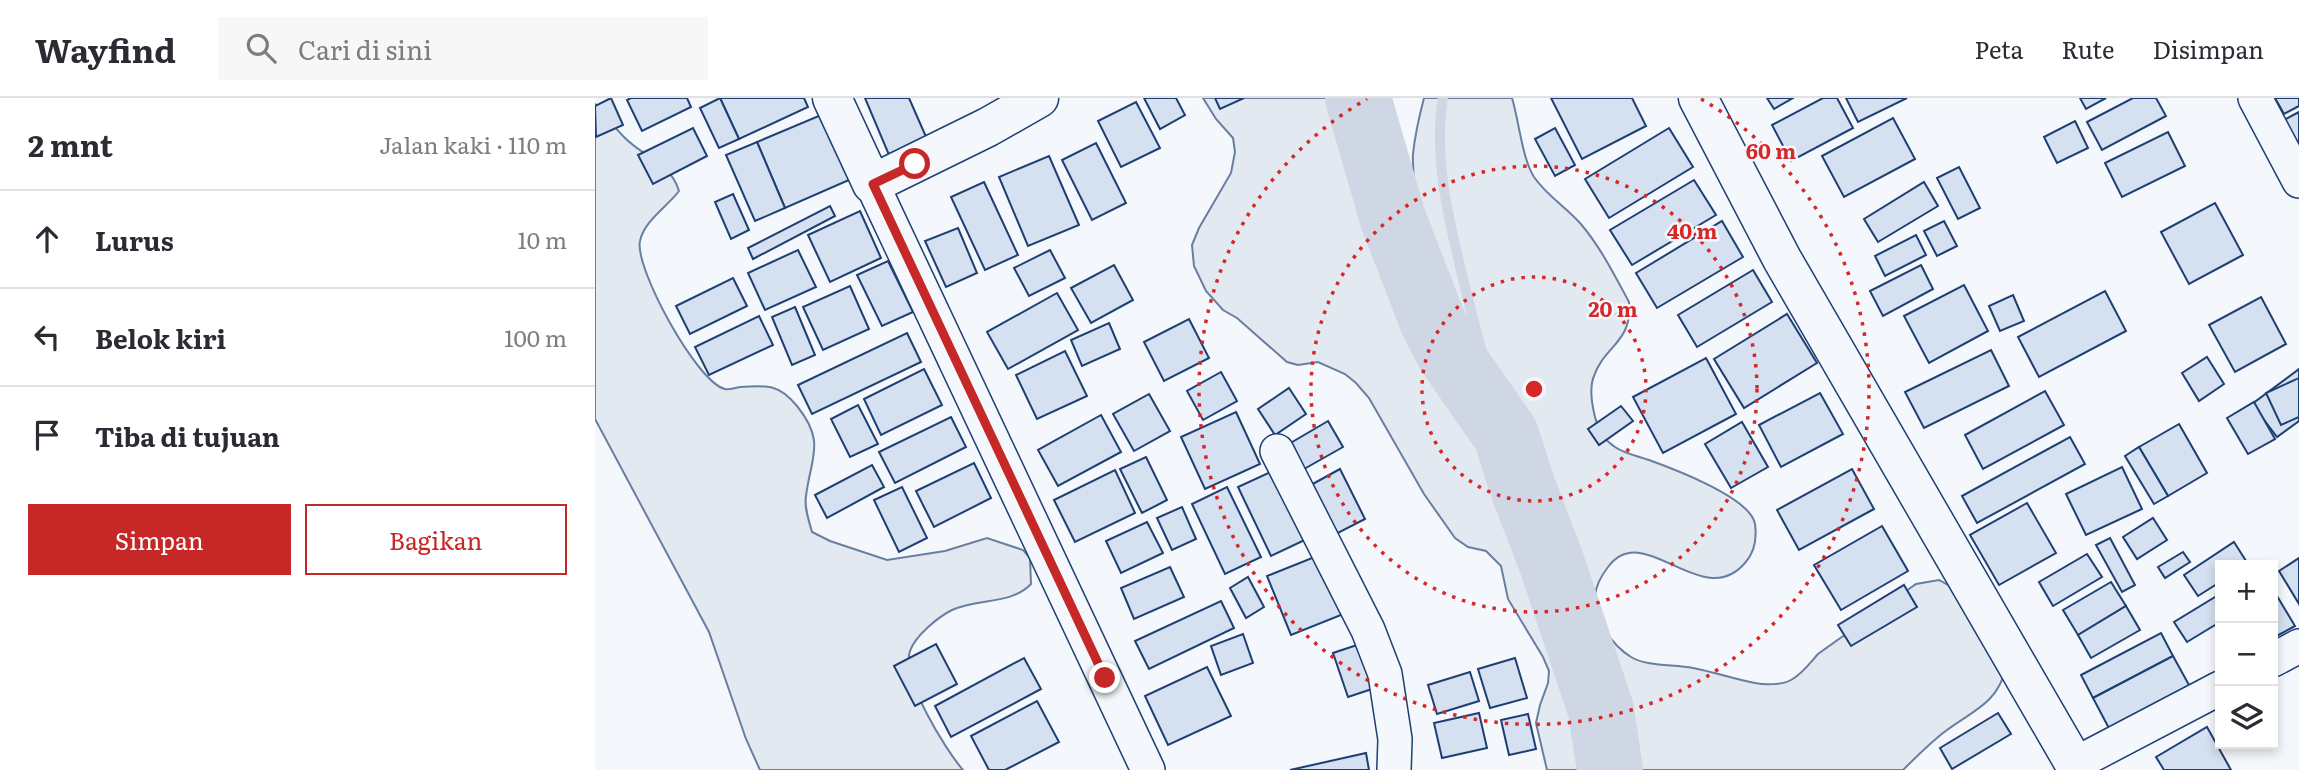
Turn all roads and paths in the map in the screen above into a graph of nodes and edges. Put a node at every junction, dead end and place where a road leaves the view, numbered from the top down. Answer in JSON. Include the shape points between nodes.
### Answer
{"nodes":[{"id":1,"x":832,"y":98,"type":"edge"},
{"id":2,"x":1039,"y":98,"type":"edge"},
{"id":3,"x":1698,"y":98,"type":"edge"},
{"id":4,"x":2255,"y":98,"type":"edge"},
{"id":5,"x":2299,"y":181,"type":"edge"},
{"id":6,"x":873,"y":184,"type":"junction"},
{"id":7,"x":1277,"y":451,"type":"dead end"},
{"id":8,"x":2299,"y":646,"type":"edge"},
{"id":9,"x":2278,"y":657,"type":"edge"},
{"id":10,"x":2215,"y":691,"type":"edge"},
{"id":11,"x":2077,"y":767,"type":"edge"},
{"id":12,"x":1148,"y":770,"type":"edge"},
{"id":13,"x":1394,"y":770,"type":"edge"}],
"edges":[{"from":1,"to":6,"type":"street"},
{"from":2,"to":6,"type":"street"},
{"from":3,"to":11,"type":"street","via":[[1782,259]]},
{"from":4,"to":5,"type":"street"},
{"from":6,"to":12,"type":"street"},
{"from":7,"to":13,"type":"street","via":[[1368,630],[1385,674],[1395,739]]},
{"from":8,"to":9,"type":"street"},
{"from":10,"to":11,"type":"street"}]}
